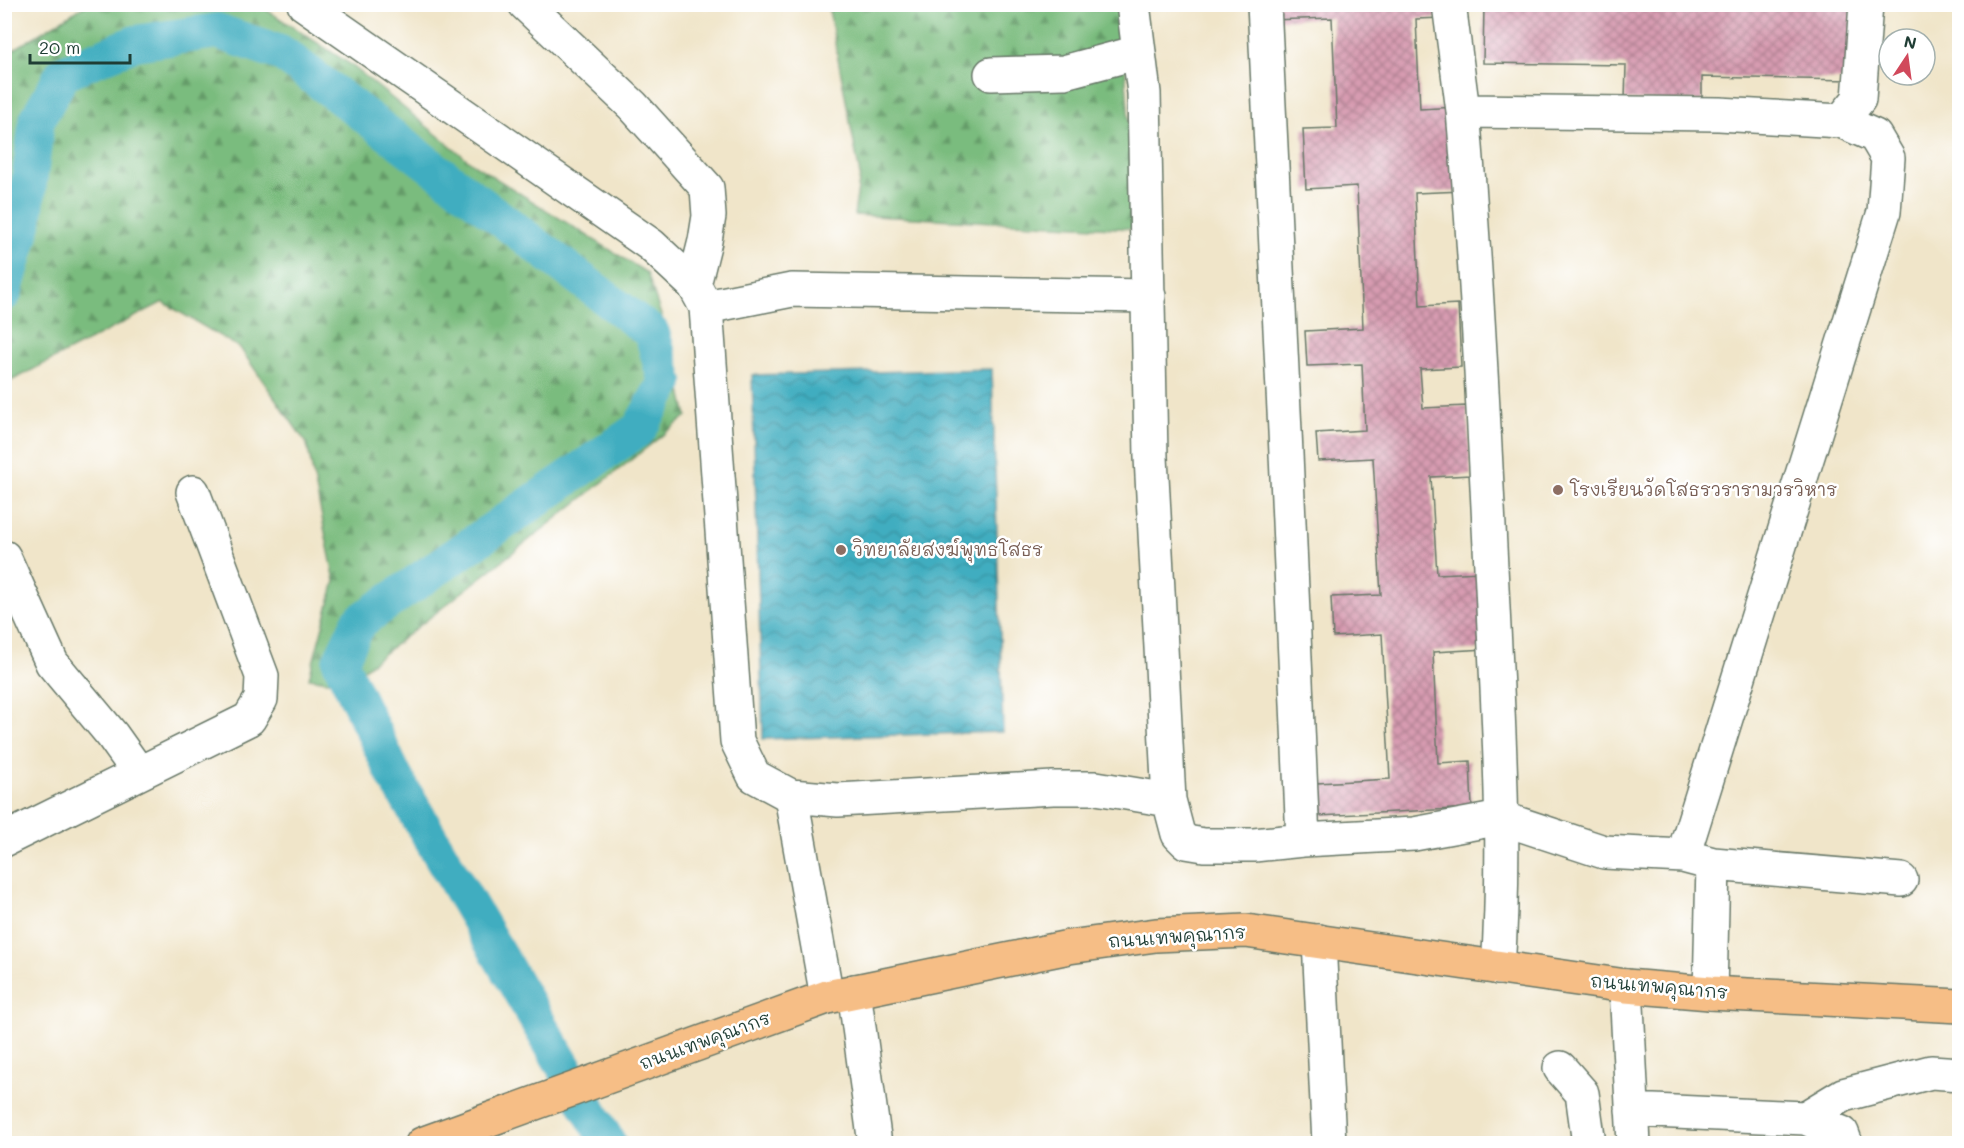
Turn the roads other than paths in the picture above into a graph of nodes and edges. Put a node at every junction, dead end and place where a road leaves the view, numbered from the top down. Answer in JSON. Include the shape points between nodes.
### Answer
{"nodes":[{"id":1,"x":304,"y":4,"type":"edge"},
{"id":2,"x":525,"y":4,"type":"edge"},
{"id":3,"x":1133,"y":4,"type":"edge"},
{"id":4,"x":1264,"y":4,"type":"edge"},
{"id":5,"x":1449,"y":4,"type":"edge"},
{"id":6,"x":1866,"y":4,"type":"edge"},
{"id":7,"x":1139,"y":52,"type":"junction"},
{"id":8,"x":991,"y":74,"type":"dead end"},
{"id":9,"x":1462,"y":111,"type":"junction"},
{"id":10,"x":1840,"y":121,"type":"junction"},
{"id":11,"x":700,"y":296,"type":"junction"},
{"id":12,"x":1149,"y":296,"type":"junction"},
{"id":13,"x":193,"y":492,"type":"dead end"},
{"id":14,"x":4,"y":557,"type":"edge"},
{"id":15,"x":139,"y":773,"type":"junction"},
{"id":16,"x":791,"y":796,"type":"junction"},
{"id":17,"x":1170,"y":800,"type":"junction"},
{"id":18,"x":1501,"y":818,"type":"junction"},
{"id":19,"x":4,"y":840,"type":"edge"},
{"id":20,"x":1303,"y":840,"type":"junction"},
{"id":21,"x":1698,"y":860,"type":"junction"},
{"id":22,"x":1901,"y":880,"type":"dead end"},
{"id":23,"x":1319,"y":941,"type":"junction"},
{"id":24,"x":1498,"y":968,"type":"junction"},
{"id":25,"x":1626,"y":986,"type":"junction"},
{"id":26,"x":1710,"y":993,"type":"junction"},
{"id":27,"x":840,"y":994,"type":"junction"},
{"id":28,"x":1959,"y":1006,"type":"edge"},
{"id":29,"x":1560,"y":1068,"type":"dead end"},
{"id":30,"x":1959,"y":1074,"type":"edge"},
{"id":31,"x":1632,"y":1110,"type":"junction"},
{"id":32,"x":1805,"y":1118,"type":"junction"},
{"id":33,"x":422,"y":1143,"type":"edge"},
{"id":34,"x":875,"y":1143,"type":"edge"},
{"id":35,"x":1329,"y":1143,"type":"edge"},
{"id":36,"x":1589,"y":1143,"type":"edge"},
{"id":37,"x":1634,"y":1143,"type":"edge"},
{"id":38,"x":1846,"y":1143,"type":"edge"}],
"edges":[{"from":1,"to":11,"type":"street","via":[[651,245]]},
{"from":2,"to":11,"type":"street","via":[[633,106],[707,188],[709,216]]},
{"from":3,"to":7,"type":"street"},
{"from":4,"to":20,"type":"street"},
{"from":5,"to":9,"type":"street"},
{"from":6,"to":10,"type":"street","via":[[1859,99]]},
{"from":7,"to":8,"type":"street","via":[[1064,72]]},
{"from":7,"to":12,"type":"street","via":[[1144,93]]},
{"from":9,"to":10,"type":"street","via":[[1719,114]]},
{"from":9,"to":18,"type":"street","via":[[1479,327]]},
{"from":10,"to":21,"type":"street","via":[[1875,136],[1888,158],[1884,212]]},
{"from":11,"to":12,"type":"street","via":[[792,290]]},
{"from":11,"to":16,"type":"street","via":[[737,741],[754,776]]},
{"from":12,"to":17,"type":"street","via":[[1151,457]]},
{"from":13,"to":15,"type":"street","via":[[262,676],[261,699],[249,719]]},
{"from":14,"to":15,"type":"street","via":[[52,663]]},
{"from":15,"to":19,"type":"street"},
{"from":16,"to":17,"type":"street","via":[[837,800],[1096,788]]},
{"from":16,"to":27,"type":"street"},
{"from":17,"to":20,"type":"street","via":[[1178,834],[1186,842],[1254,845]]},
{"from":18,"to":20,"type":"street","via":[[1414,834]]},
{"from":18,"to":21,"type":"street","via":[[1604,852]]},
{"from":18,"to":24,"type":"street","via":[[1503,901]]},
{"from":21,"to":22,"type":"street"},
{"from":21,"to":26,"type":"street"},
{"from":23,"to":24,"type":"main road","name":"ถนนเทพคุณากร"},
{"from":23,"to":27,"type":"main road","name":"ถนนเทพคุณากร","via":[[1246,931],[1156,935],[1069,947]]},
{"from":23,"to":35,"type":"street"},
{"from":24,"to":25,"type":"main road","name":"ถนนเทพคุณากร"},
{"from":25,"to":26,"type":"main road","name":"ถนนเทพคุณากร"},
{"from":25,"to":31,"type":"street"},
{"from":26,"to":28,"type":"main road","name":"ถนนเทพคุณากร"},
{"from":27,"to":33,"type":"main road","name":"ถนนเทพคุณากร"},
{"from":27,"to":34,"type":"street"},
{"from":29,"to":36,"type":"street","via":[[1582,1093]]},
{"from":30,"to":32,"type":"street","via":[[1931,1072],[1843,1095]]},
{"from":31,"to":32,"type":"street"},
{"from":31,"to":37,"type":"street"},
{"from":32,"to":38,"type":"street","via":[[1842,1133]]}]}
